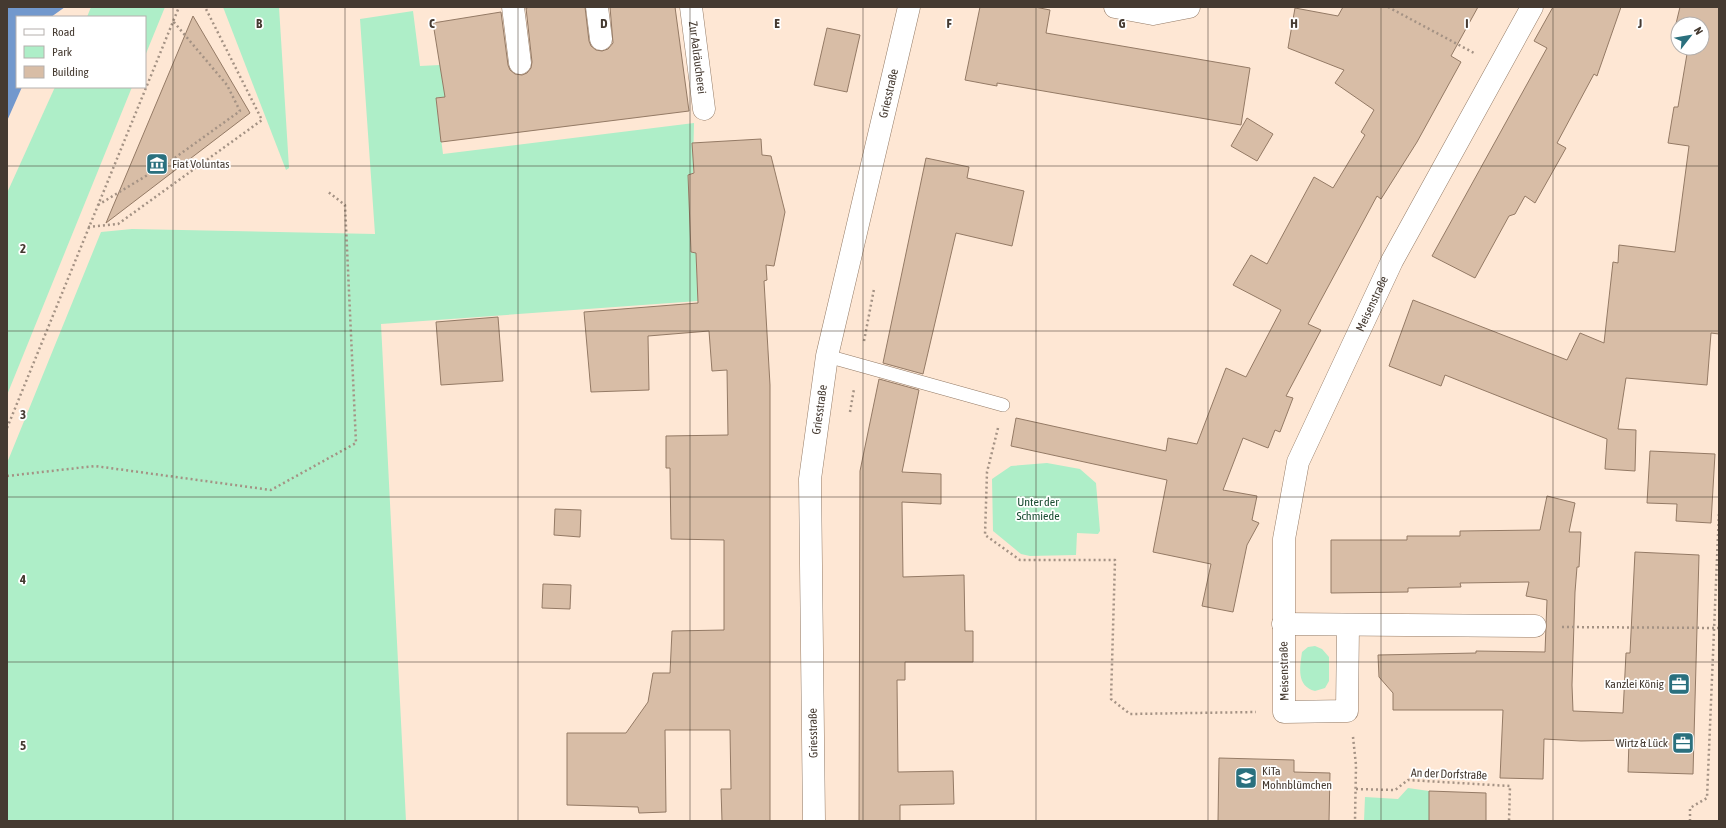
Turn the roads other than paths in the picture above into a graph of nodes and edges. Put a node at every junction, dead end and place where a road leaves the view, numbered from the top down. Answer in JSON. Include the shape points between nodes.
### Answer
{"nodes":[{"id":1,"x":513,"y":7,"type":"edge"},
{"id":2,"x":597,"y":7,"type":"edge"},
{"id":3,"x":691,"y":7,"type":"edge"},
{"id":4,"x":909,"y":7,"type":"edge"},
{"id":5,"x":1116,"y":7,"type":"edge"},
{"id":6,"x":1189,"y":7,"type":"edge"},
{"id":7,"x":1532,"y":7,"type":"edge"},
{"id":8,"x":601,"y":39,"type":"dead end"},
{"id":9,"x":520,"y":63,"type":"dead end"},
{"id":10,"x":704,"y":109,"type":"dead end"},
{"id":11,"x":827,"y":356,"type":"junction"},
{"id":12,"x":1003,"y":405,"type":"road end"},
{"id":13,"x":1283,"y":624,"type":"junction"},
{"id":14,"x":1348,"y":626,"type":"junction"},
{"id":15,"x":1535,"y":626,"type":"road end"},
{"id":16,"x":814,"y":821,"type":"edge"}],
"edges":[{"from":1,"to":9,"type":"street"},
{"from":2,"to":8,"type":"street"},
{"from":3,"to":10,"type":"street","name":"Zur Aalräucherei"},
{"from":4,"to":11,"type":"street","name":"Griesstraße"},
{"from":5,"to":6,"type":"street","via":[[1153,14]]},
{"from":7,"to":13,"type":"street","name":"Meisenstraße","via":[[1392,261],[1298,462],[1284,539]]},
{"from":11,"to":12,"type":"lane"},
{"from":11,"to":16,"type":"street","name":"Griesstraße","via":[[810,479]]},
{"from":13,"to":14,"type":"street","name":"Meisenstraße"},
{"from":13,"to":14,"type":"street","name":"Meisenstraße","via":[[1284,712],[1348,711]]},
{"from":14,"to":15,"type":"street","name":"Meisenstraße"}]}
